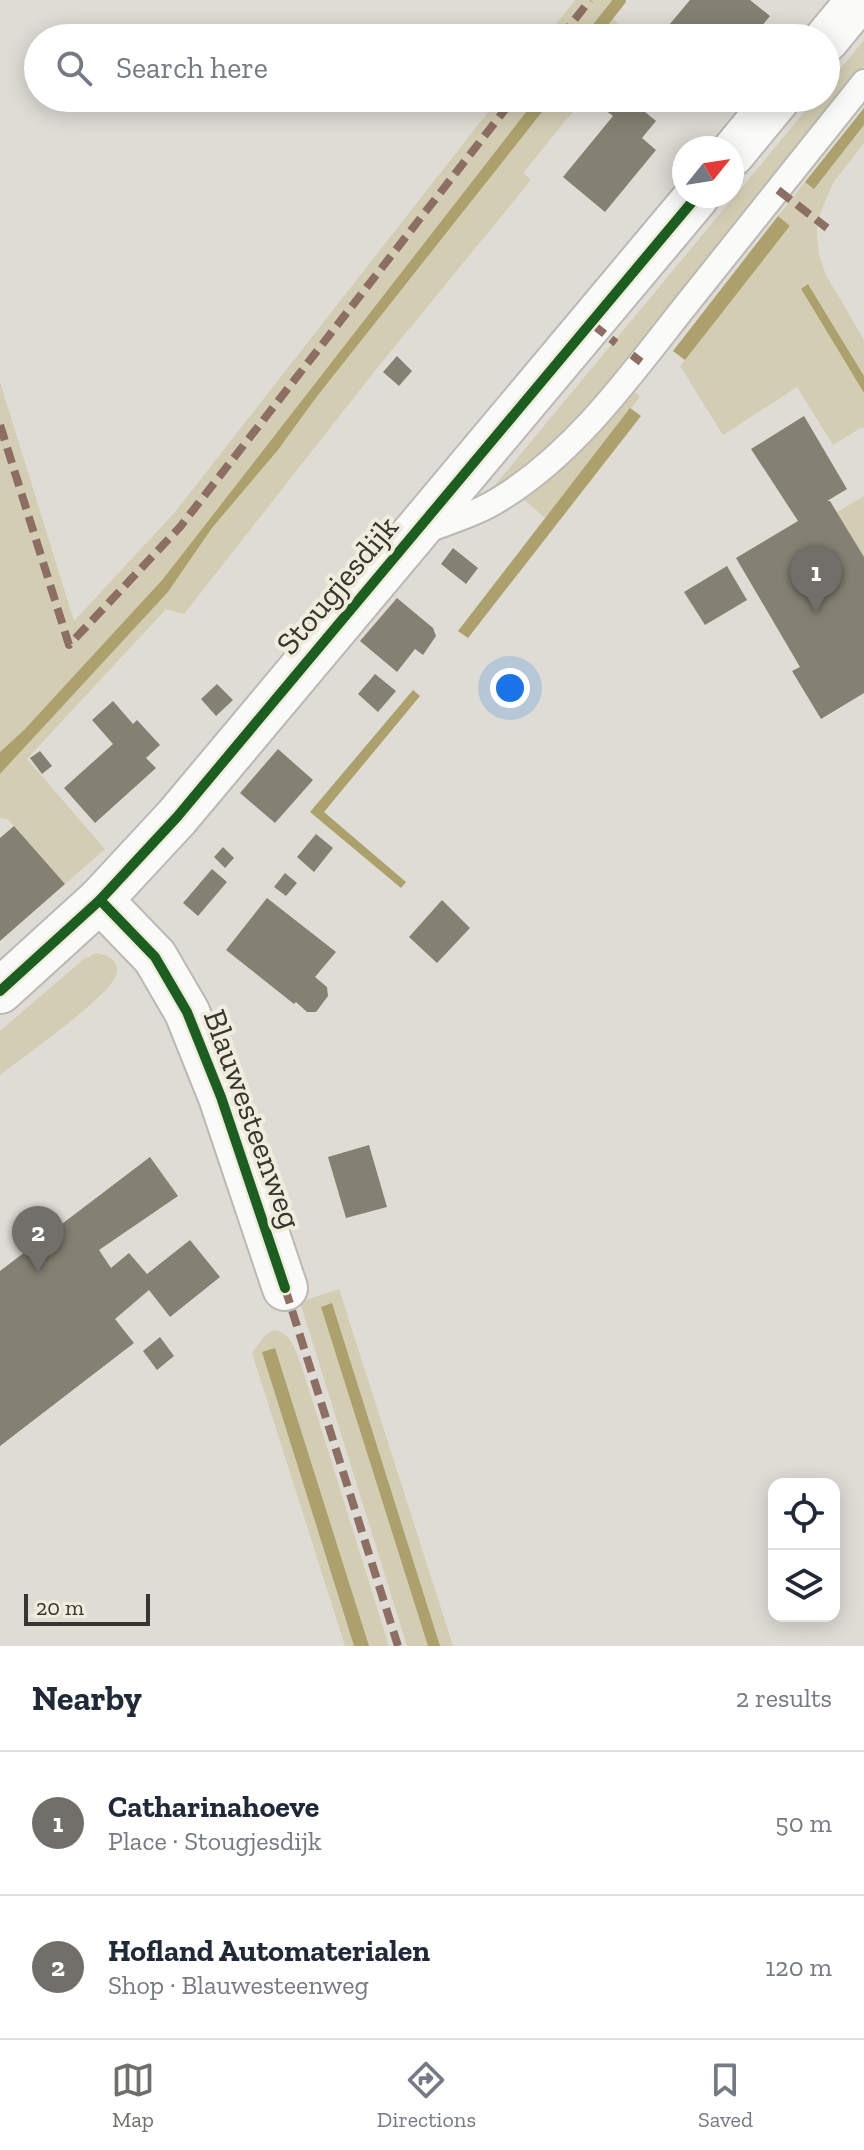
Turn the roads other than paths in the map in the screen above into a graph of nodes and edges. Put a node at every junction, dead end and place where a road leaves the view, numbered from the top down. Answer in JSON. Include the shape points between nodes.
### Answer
{"nodes":[{"id":1,"x":859,"y":0,"type":"edge"},
{"id":2,"x":839,"y":24,"type":"edge"},
{"id":3,"x":864,"y":82,"type":"edge"},
{"id":4,"x":766,"y":112,"type":"edge"},
{"id":5,"x":744,"y":139,"type":"edge"},
{"id":6,"x":687,"y":208,"type":"edge"},
{"id":7,"x":412,"y":535,"type":"junction"},
{"id":8,"x":100,"y":900,"type":"junction"},
{"id":9,"x":0,"y":991,"type":"edge"},
{"id":10,"x":285,"y":1288,"type":"dead end"}],
"edges":[{"from":1,"to":2,"type":"street"},
{"from":3,"to":7,"type":"lane","via":[[617,391],[565,446],[502,498]]},
{"from":4,"to":5,"type":"street"},
{"from":6,"to":7,"type":"street","name":"Stougjesdijk"},
{"from":7,"to":8,"type":"street","name":"Stougjesdijk","via":[[177,817]]},
{"from":8,"to":9,"type":"street","name":"Stougjesdijk"},
{"from":8,"to":10,"type":"street","name":"Blauwesteenweg","via":[[155,957],[187,1012]]}]}
